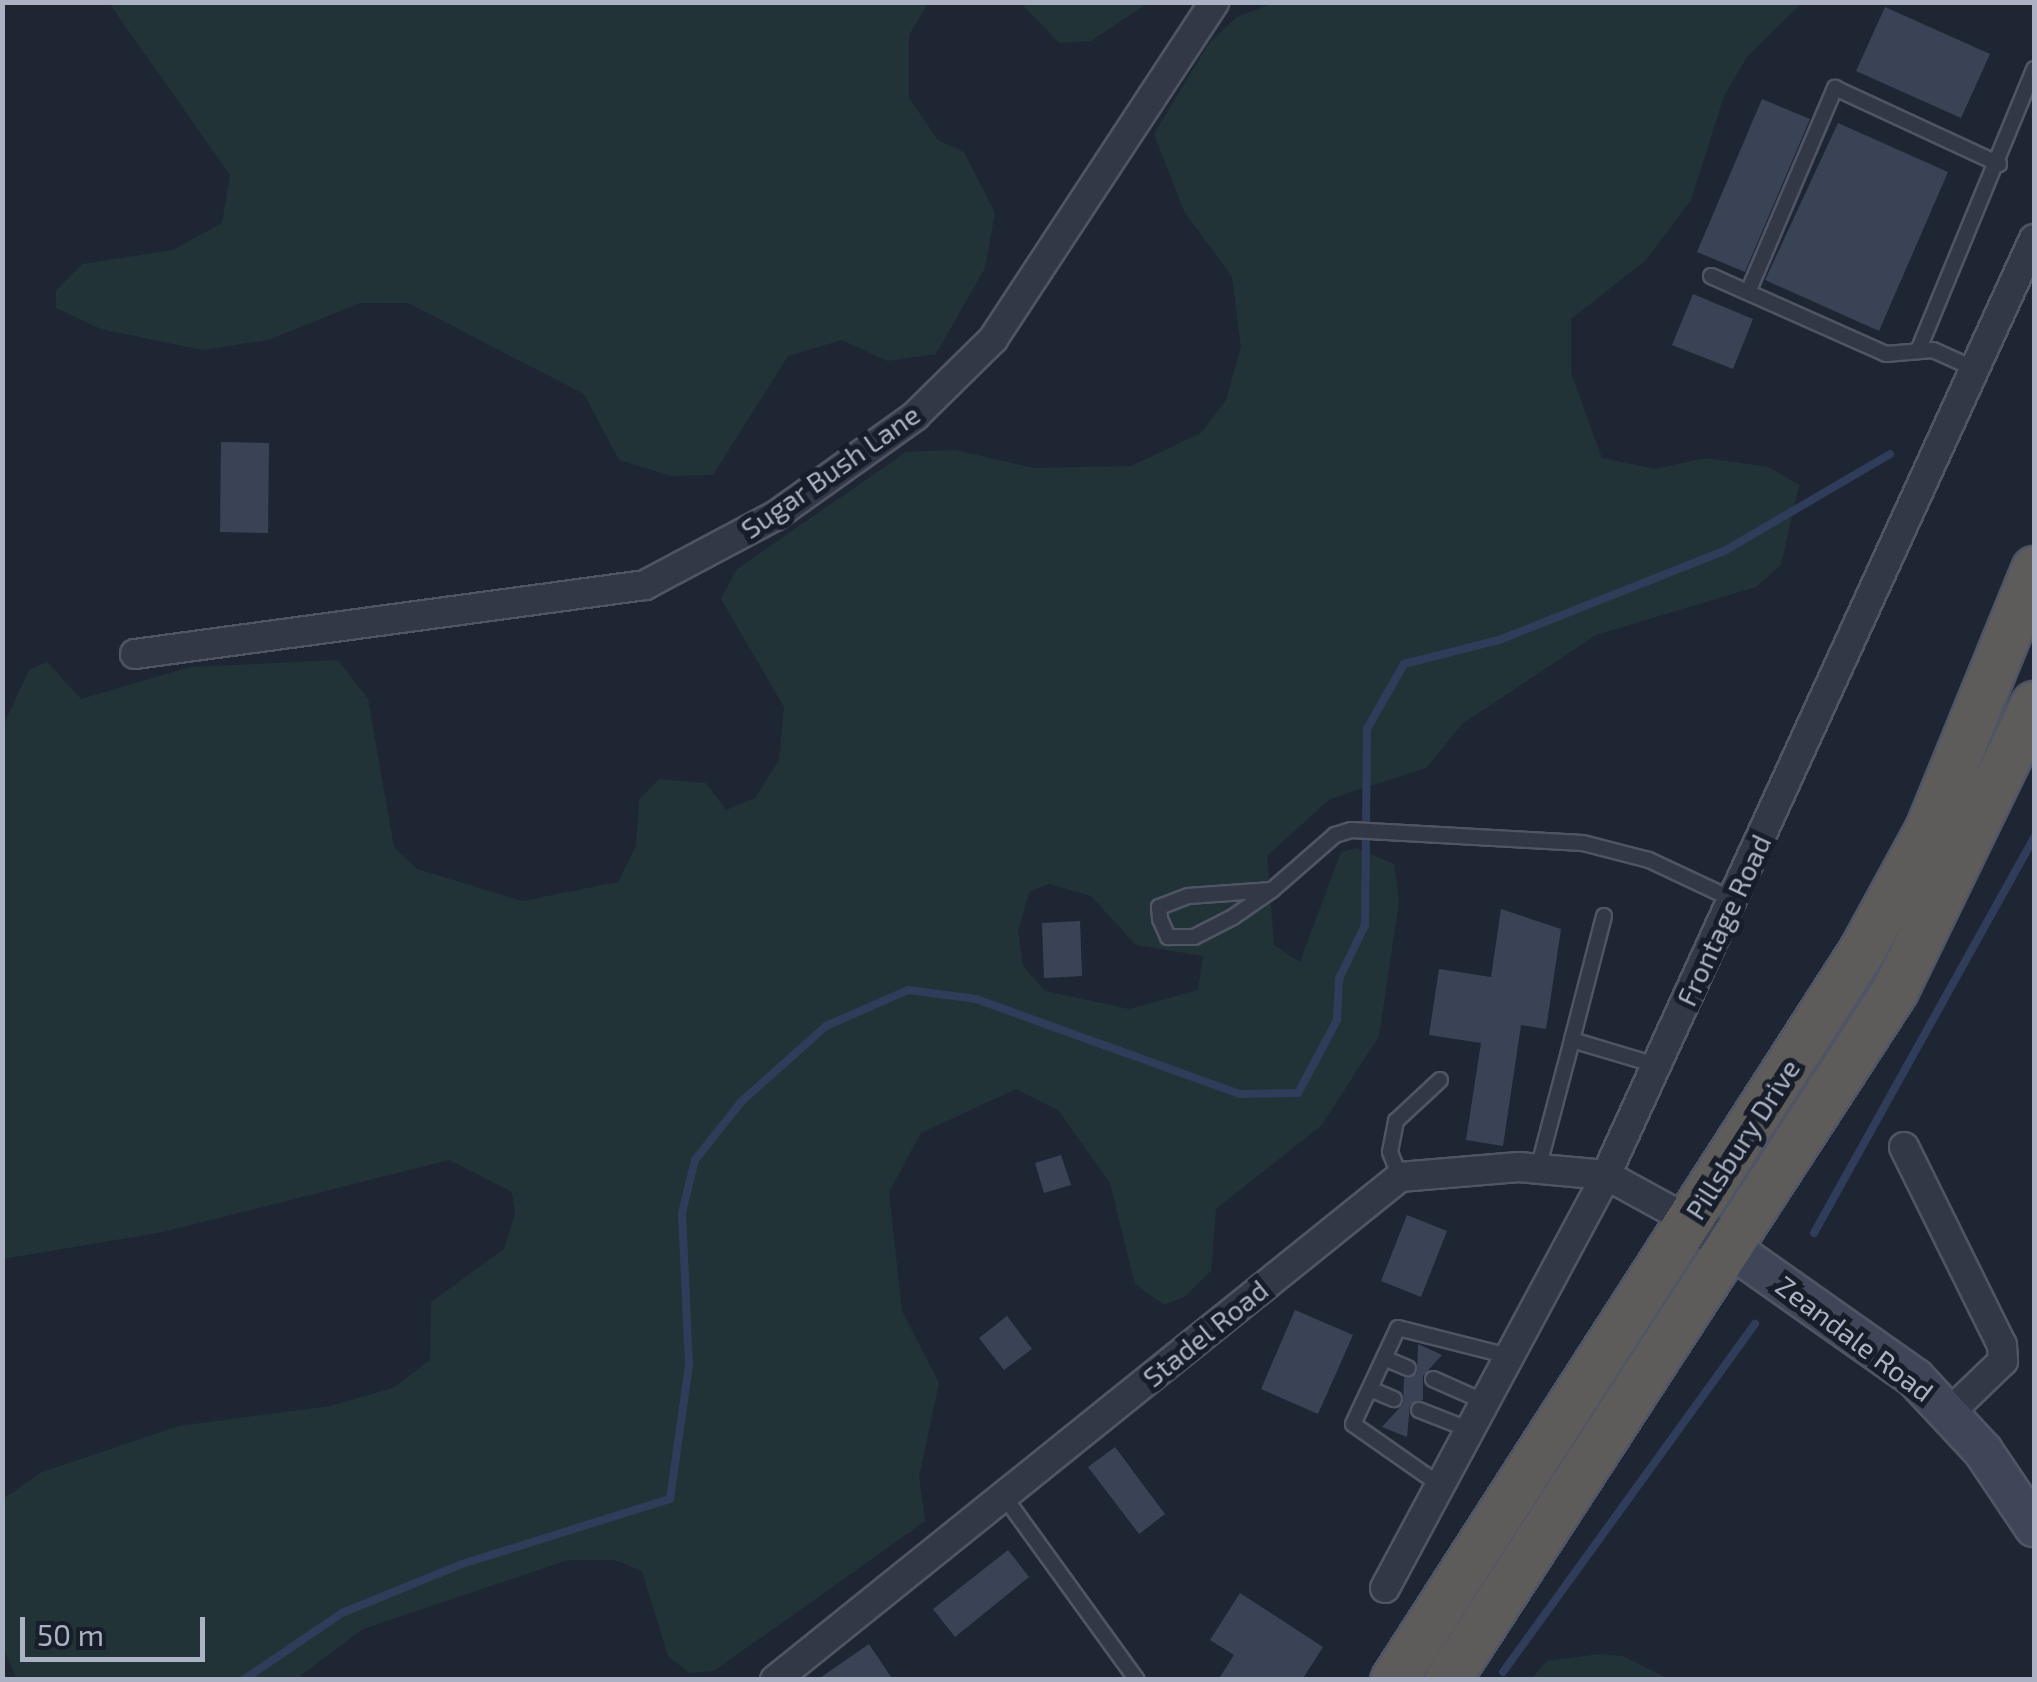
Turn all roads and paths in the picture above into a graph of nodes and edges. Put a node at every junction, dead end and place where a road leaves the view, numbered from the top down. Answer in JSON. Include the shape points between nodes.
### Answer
{"nodes":[{"id":1,"x":1214,"y":2,"type":"edge"},
{"id":2,"x":2034,"y":69,"type":"edge"},
{"id":3,"x":1999,"y":164,"type":"junction"},
{"id":4,"x":2034,"y":238,"type":"edge"},
{"id":5,"x":1712,"y":276,"type":"dead end"},
{"id":6,"x":1748,"y":292,"type":"junction"},
{"id":7,"x":1918,"y":351,"type":"junction"},
{"id":8,"x":1975,"y":369,"type":"junction"},
{"id":9,"x":2034,"y":569,"type":"edge"},
{"id":10,"x":135,"y":654,"type":"dead end"},
{"id":11,"x":2034,"y":704,"type":"edge"},
{"id":12,"x":1272,"y":890,"type":"junction"},
{"id":13,"x":1732,"y":899,"type":"junction"},
{"id":14,"x":1604,"y":916,"type":"dead end"},
{"id":15,"x":1572,"y":1040,"type":"junction"},
{"id":16,"x":1656,"y":1064,"type":"junction"},
{"id":17,"x":1440,"y":1080,"type":"dead end"},
{"id":18,"x":1904,"y":1147,"type":"dead end"},
{"id":19,"x":1538,"y":1169,"type":"junction"},
{"id":20,"x":1606,"y":1175,"type":"junction"},
{"id":21,"x":1400,"y":1177,"type":"junction"},
{"id":22,"x":1690,"y":1221,"type":"junction"},
{"id":23,"x":1731,"y":1246,"type":"junction"},
{"id":24,"x":1510,"y":1356,"type":"junction"},
{"id":25,"x":1384,"y":1358,"type":"junction"},
{"id":26,"x":1408,"y":1368,"type":"dead end"},
{"id":27,"x":1432,"y":1378,"type":"dead end"},
{"id":28,"x":1370,"y":1389,"type":"junction"},
{"id":29,"x":1394,"y":1399,"type":"dead end"},
{"id":30,"x":1485,"y":1402,"type":"junction"},
{"id":31,"x":1419,"y":1410,"type":"dead end"},
{"id":32,"x":1950,"y":1412,"type":"junction"},
{"id":33,"x":1470,"y":1430,"type":"junction"},
{"id":34,"x":1440,"y":1485,"type":"junction"},
{"id":35,"x":1004,"y":1495,"type":"junction"},
{"id":36,"x":2034,"y":1527,"type":"edge"},
{"id":37,"x":1385,"y":1588,"type":"dead end"},
{"id":38,"x":775,"y":1680,"type":"edge"},
{"id":39,"x":1137,"y":1680,"type":"edge"},
{"id":40,"x":1393,"y":1680,"type":"edge"},
{"id":41,"x":1446,"y":1680,"type":"edge"}],
"edges":[{"from":1,"to":10,"type":"street","name":"Sugar Bush Lane","via":[[993,339],[915,416],[774,516],[645,585]]},
{"from":2,"to":3,"type":"lane"},
{"from":3,"to":6,"type":"lane","via":[[1835,88]]},
{"from":3,"to":7,"type":"lane"},
{"from":4,"to":8,"type":"street","name":"Frontage Road"},
{"from":5,"to":6,"type":"lane"},
{"from":6,"to":7,"type":"lane","via":[[1886,354]]},
{"from":7,"to":8,"type":"lane"},
{"from":8,"to":13,"type":"street","name":"Frontage Road"},
{"from":9,"to":22,"type":"highway","name":"Pillsbury Drive","via":[[1928,828]]},
{"from":11,"to":23,"type":"highway","name":"Pillsbury Drive","via":[[1895,990]]},
{"from":12,"to":12,"type":"lane","via":[[1178,940],[1160,919],[1160,907],[1188,896]]},
{"from":12,"to":13,"type":"lane","via":[[1350,830],[1583,843],[1649,860]]},
{"from":13,"to":16,"type":"street","name":"Frontage Road"},
{"from":14,"to":15,"type":"lane"},
{"from":15,"to":16,"type":"lane"},
{"from":15,"to":19,"type":"lane"},
{"from":16,"to":20,"type":"street","name":"Frontage Road"},
{"from":17,"to":21,"type":"lane","via":[[1396,1121],[1390,1152]]},
{"from":18,"to":32,"type":"street","via":[[2002,1344],[2003,1361]]},
{"from":19,"to":20,"type":"street"},
{"from":19,"to":21,"type":"street"},
{"from":20,"to":22,"type":"street"},
{"from":20,"to":24,"type":"street","name":"Frontage Road"},
{"from":21,"to":35,"type":"street","name":"Stadel Road"},
{"from":22,"to":23,"type":"main road","name":"Zeandale Road"},
{"from":22,"to":40,"type":"highway","name":"Pillsbury Drive"},
{"from":23,"to":32,"type":"main road","name":"Zeandale Road","via":[[1865,1338]]},
{"from":23,"to":41,"type":"highway","name":"Pillsbury Drive"},
{"from":24,"to":25,"type":"lane","via":[[1398,1328]]},
{"from":24,"to":30,"type":"street","name":"Frontage Road"},
{"from":25,"to":26,"type":"lane"},
{"from":25,"to":28,"type":"lane"},
{"from":27,"to":30,"type":"lane"},
{"from":28,"to":29,"type":"lane"},
{"from":28,"to":34,"type":"lane","via":[[1353,1424]]},
{"from":30,"to":33,"type":"street","name":"Frontage Road"},
{"from":31,"to":33,"type":"lane"},
{"from":32,"to":36,"type":"main road","name":"Zeandale Road"},
{"from":33,"to":34,"type":"street","name":"Frontage Road"},
{"from":34,"to":37,"type":"street","name":"Frontage Road"},
{"from":35,"to":38,"type":"street","name":"Stadel Road"},
{"from":35,"to":39,"type":"lane"}]}
